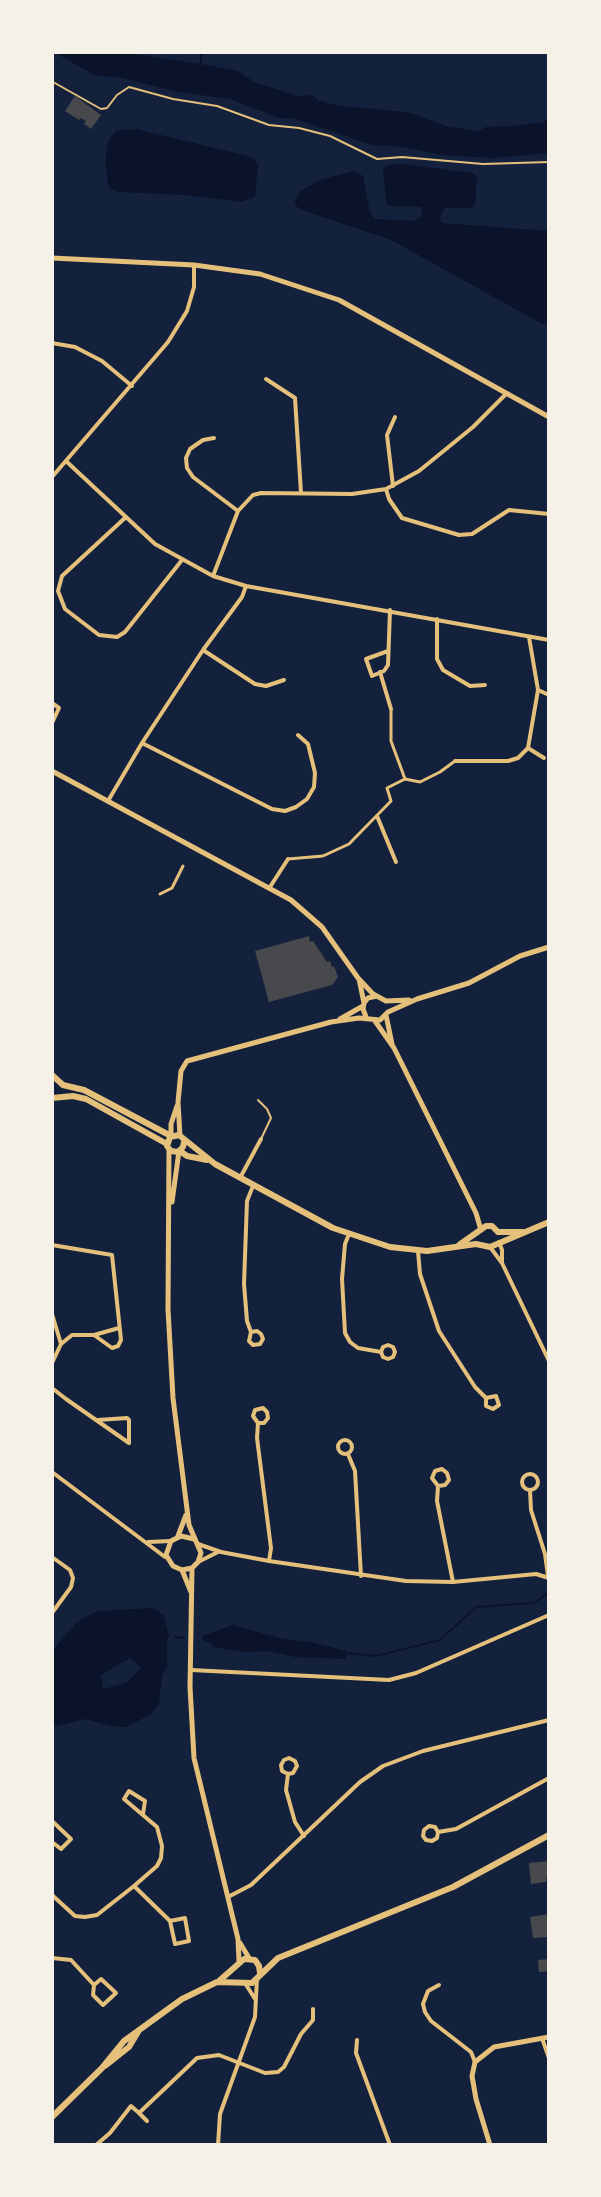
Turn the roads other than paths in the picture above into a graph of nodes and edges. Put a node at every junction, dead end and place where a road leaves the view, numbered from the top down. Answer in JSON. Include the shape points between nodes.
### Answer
{"nodes":[{"id":1,"x":52,"y":258,"type":"edge"},
{"id":2,"x":194,"y":265,"type":"junction"},
{"id":3,"x":52,"y":343,"type":"edge"},
{"id":4,"x":266,"y":379,"type":"dead end"},
{"id":5,"x":132,"y":386,"type":"junction"},
{"id":6,"x":507,"y":393,"type":"junction"},
{"id":7,"x":395,"y":417,"type":"dead end"},
{"id":8,"x":549,"y":417,"type":"edge"},
{"id":9,"x":214,"y":438,"type":"dead end"},
{"id":10,"x":67,"y":462,"type":"junction"},
{"id":11,"x":52,"y":477,"type":"edge"},
{"id":12,"x":393,"y":486,"type":"junction"},
{"id":13,"x":386,"y":489,"type":"junction"},
{"id":14,"x":301,"y":493,"type":"junction"},
{"id":15,"x":238,"y":511,"type":"junction"},
{"id":16,"x":549,"y":514,"type":"edge"},
{"id":17,"x":126,"y":517,"type":"junction"},
{"id":18,"x":182,"y":560,"type":"junction"},
{"id":19,"x":213,"y":576,"type":"junction"},
{"id":20,"x":246,"y":586,"type":"junction"},
{"id":21,"x":390,"y":610,"type":"junction"},
{"id":22,"x":437,"y":619,"type":"junction"},
{"id":23,"x":529,"y":637,"type":"junction"},
{"id":24,"x":549,"y":640,"type":"edge"},
{"id":25,"x":203,"y":650,"type":"junction"},
{"id":26,"x":388,"y":651,"type":"junction"},
{"id":27,"x":380,"y":672,"type":"junction"},
{"id":28,"x":284,"y":680,"type":"dead end"},
{"id":29,"x":485,"y":685,"type":"dead end"},
{"id":30,"x":538,"y":690,"type":"junction"},
{"id":31,"x":549,"y":695,"type":"edge"},
{"id":32,"x":52,"y":703,"type":"edge"},
{"id":33,"x":391,"y":709,"type":"joint"},
{"id":34,"x":52,"y":723,"type":"edge"},
{"id":35,"x":298,"y":735,"type":"dead end"},
{"id":36,"x":142,"y":743,"type":"junction"},
{"id":37,"x":528,"y":748,"type":"junction"},
{"id":38,"x":544,"y":758,"type":"dead end"},
{"id":39,"x":455,"y":761,"type":"joint"},
{"id":40,"x":52,"y":771,"type":"edge"},
{"id":41,"x":405,"y":779,"type":"junction"},
{"id":42,"x":108,"y":801,"type":"junction"},
{"id":43,"x":377,"y":816,"type":"junction"},
{"id":44,"x":288,"y":859,"type":"joint"},
{"id":45,"x":396,"y":862,"type":"dead end"},
{"id":46,"x":183,"y":866,"type":"dead end"},
{"id":47,"x":270,"y":887,"type":"junction"},
{"id":48,"x":160,"y":894,"type":"dead end"},
{"id":49,"x":549,"y":947,"type":"edge"},
{"id":50,"x":358,"y":978,"type":"junction"},
{"id":51,"x":377,"y":996,"type":"junction"},
{"id":52,"x":417,"y":999,"type":"junction"},
{"id":53,"x":386,"y":1001,"type":"junction"},
{"id":54,"x":364,"y":1005,"type":"junction"},
{"id":55,"x":387,"y":1014,"type":"junction"},
{"id":56,"x":367,"y":1018,"type":"junction"},
{"id":57,"x":375,"y":1021,"type":"junction"},
{"id":58,"x":331,"y":1022,"type":"junction"},
{"id":59,"x":394,"y":1048,"type":"junction"},
{"id":60,"x":53,"y":1076,"type":"edge"},
{"id":61,"x":63,"y":1085,"type":"junction"},
{"id":62,"x":56,"y":1097,"type":"edge"},
{"id":63,"x":258,"y":1100,"type":"dead end"},
{"id":64,"x":178,"y":1102,"type":"junction"},
{"id":65,"x":171,"y":1136,"type":"junction"},
{"id":66,"x":182,"y":1139,"type":"junction"},
{"id":67,"x":261,"y":1139,"type":"joint"},
{"id":68,"x":168,"y":1147,"type":"junction"},
{"id":69,"x":180,"y":1151,"type":"junction"},
{"id":70,"x":211,"y":1161,"type":"junction"},
{"id":71,"x":240,"y":1178,"type":"junction"},
{"id":72,"x":254,"y":1185,"type":"junction"},
{"id":73,"x":169,"y":1219,"type":"junction"},
{"id":74,"x":549,"y":1222,"type":"edge"},
{"id":75,"x":480,"y":1232,"type":"junction"},
{"id":76,"x":498,"y":1232,"type":"junction"},
{"id":77,"x":526,"y":1232,"type":"junction"},
{"id":78,"x":349,"y":1234,"type":"junction"},
{"id":79,"x":499,"y":1242,"type":"junction"},
{"id":80,"x":481,"y":1244,"type":"junction"},
{"id":81,"x":52,"y":1245,"type":"edge"},
{"id":82,"x":455,"y":1247,"type":"junction"},
{"id":83,"x":490,"y":1247,"type":"junction"},
{"id":84,"x":418,"y":1251,"type":"junction"},
{"id":85,"x":502,"y":1263,"type":"junction"},
{"id":86,"x":52,"y":1314,"type":"edge"},
{"id":87,"x":119,"y":1328,"type":"junction"},
{"id":88,"x":251,"y":1332,"type":"dead end"},
{"id":89,"x":94,"y":1335,"type":"junction"},
{"id":90,"x":61,"y":1344,"type":"junction"},
{"id":91,"x":381,"y":1352,"type":"dead end"},
{"id":92,"x":549,"y":1361,"type":"edge"},
{"id":93,"x":52,"y":1363,"type":"edge"},
{"id":94,"x":52,"y":1388,"type":"edge"},
{"id":95,"x":486,"y":1398,"type":"dead end"},
{"id":96,"x":98,"y":1420,"type":"junction"},
{"id":97,"x":258,"y":1423,"type":"dead end"},
{"id":98,"x":348,"y":1454,"type":"dead end"},
{"id":99,"x":52,"y":1472,"type":"edge"},
{"id":100,"x":438,"y":1486,"type":"junction"},
{"id":101,"x":530,"y":1490,"type":"junction"},
{"id":102,"x":187,"y":1510,"type":"junction"},
{"id":103,"x":177,"y":1536,"type":"junction"},
{"id":104,"x":171,"y":1541,"type":"junction"},
{"id":105,"x":196,"y":1541,"type":"junction"},
{"id":106,"x":146,"y":1542,"type":"junction"},
{"id":107,"x":221,"y":1552,"type":"junction"},
{"id":108,"x":52,"y":1557,"type":"edge"},
{"id":109,"x":167,"y":1558,"type":"junction"},
{"id":110,"x":269,"y":1561,"type":"junction"},
{"id":111,"x":198,"y":1562,"type":"junction"},
{"id":112,"x":192,"y":1568,"type":"junction"},
{"id":113,"x":182,"y":1570,"type":"junction"},
{"id":114,"x":361,"y":1576,"type":"junction"},
{"id":115,"x":548,"y":1577,"type":"edge"},
{"id":116,"x":453,"y":1582,"type":"junction"},
{"id":117,"x":192,"y":1596,"type":"junction"},
{"id":118,"x":52,"y":1613,"type":"edge"},
{"id":119,"x":549,"y":1615,"type":"edge"},
{"id":120,"x":191,"y":1670,"type":"junction"},
{"id":121,"x":549,"y":1720,"type":"edge"},
{"id":122,"x":288,"y":1774,"type":"junction"},
{"id":123,"x":549,"y":1778,"type":"edge"},
{"id":124,"x":143,"y":1814,"type":"junction"},
{"id":125,"x":52,"y":1821,"type":"edge"},
{"id":126,"x":438,"y":1832,"type":"dead end"},
{"id":127,"x":549,"y":1835,"type":"edge"},
{"id":128,"x":304,"y":1836,"type":"junction"},
{"id":129,"x":52,"y":1842,"type":"edge"},
{"id":130,"x":134,"y":1886,"type":"junction"},
{"id":131,"x":52,"y":1895,"type":"edge"},
{"id":132,"x":228,"y":1897,"type":"junction"},
{"id":133,"x":170,"y":1921,"type":"junction"},
{"id":134,"x":238,"y":1939,"type":"junction"},
{"id":135,"x":52,"y":1958,"type":"edge"},
{"id":136,"x":278,"y":1958,"type":"junction"},
{"id":137,"x":252,"y":1959,"type":"junction"},
{"id":138,"x":237,"y":1964,"type":"junction"},
{"id":139,"x":258,"y":1976,"type":"junction"},
{"id":140,"x":217,"y":1982,"type":"junction"},
{"id":141,"x":242,"y":1982,"type":"junction"},
{"id":142,"x":94,"y":1985,"type":"junction"},
{"id":143,"x":439,"y":1985,"type":"dead end"},
{"id":144,"x":256,"y":2001,"type":"junction"},
{"id":145,"x":313,"y":2009,"type":"dead end"},
{"id":146,"x":546,"y":2037,"type":"edge"},
{"id":147,"x":357,"y":2040,"type":"dead end"},
{"id":148,"x":549,"y":2058,"type":"edge"},
{"id":149,"x":238,"y":2062,"type":"junction"},
{"id":150,"x":475,"y":2062,"type":"junction"},
{"id":151,"x":61,"y":2106,"type":"junction"},
{"id":152,"x":52,"y":2109,"type":"edge"},
{"id":153,"x":139,"y":2113,"type":"junction"},
{"id":154,"x":52,"y":2117,"type":"edge"},
{"id":155,"x":147,"y":2121,"type":"dead end"},
{"id":156,"x":96,"y":2145,"type":"edge"},
{"id":157,"x":218,"y":2145,"type":"edge"},
{"id":158,"x":390,"y":2145,"type":"edge"},
{"id":159,"x":490,"y":2145,"type":"edge"}],
"edges":[{"from":1,"to":2,"type":"street"},
{"from":2,"to":5,"type":"street","via":[[187,311]]},
{"from":2,"to":6,"type":"street","via":[[260,274],[339,300]]},
{"from":3,"to":5,"type":"street","via":[[75,347],[102,361]]},
{"from":4,"to":14,"type":"street","via":[[295,398]]},
{"from":5,"to":10,"type":"street"},
{"from":6,"to":8,"type":"street"},
{"from":6,"to":12,"type":"street","via":[[419,471]]},
{"from":7,"to":12,"type":"street","via":[[387,435]]},
{"from":9,"to":15,"type":"street","via":[[190,449],[187,468]]},
{"from":10,"to":11,"type":"street"},
{"from":10,"to":17,"type":"street"},
{"from":12,"to":13,"type":"street"},
{"from":13,"to":14,"type":"street"},
{"from":13,"to":16,"type":"street","via":[[402,518],[459,535],[472,534],[509,510]]},
{"from":14,"to":15,"type":"street","via":[[261,493]]},
{"from":15,"to":19,"type":"street"},
{"from":17,"to":18,"type":"street"},
{"from":17,"to":18,"type":"street","via":[[62,576],[58,591],[65,609],[99,635],[117,637]]},
{"from":18,"to":19,"type":"street"},
{"from":19,"to":20,"type":"street"},
{"from":20,"to":21,"type":"street"},
{"from":20,"to":25,"type":"street"},
{"from":21,"to":22,"type":"street"},
{"from":21,"to":26,"type":"street"},
{"from":22,"to":23,"type":"street"},
{"from":22,"to":29,"type":"street","via":[[437,659],[443,670],[470,686]]},
{"from":23,"to":24,"type":"street"},
{"from":23,"to":30,"type":"street"},
{"from":25,"to":28,"type":"street","via":[[255,684]]},
{"from":25,"to":36,"type":"street"},
{"from":26,"to":27,"type":"street","via":[[388,665]]},
{"from":26,"to":27,"type":"street","via":[[366,659],[372,676]]},
{"from":27,"to":33,"type":"street"},
{"from":30,"to":31,"type":"street"},
{"from":30,"to":37,"type":"street"},
{"from":32,"to":34,"type":"street","via":[[59,708]]},
{"from":33,"to":41,"type":"street","via":[[391,741]]},
{"from":35,"to":36,"type":"street","via":[[308,744],[314,787],[307,799],[285,811]]},
{"from":36,"to":42,"type":"street"},
{"from":37,"to":38,"type":"street"},
{"from":37,"to":39,"type":"street","via":[[508,761]]},
{"from":39,"to":41,"type":"street","via":[[420,782]]},
{"from":40,"to":42,"type":"street"},
{"from":41,"to":43,"type":"street","via":[[387,788],[391,801]]},
{"from":42,"to":47,"type":"street"},
{"from":43,"to":44,"type":"street","via":[[337,851]]},
{"from":43,"to":45,"type":"street"},
{"from":44,"to":47,"type":"street"},
{"from":46,"to":48,"type":"street","via":[[172,888]]},
{"from":47,"to":50,"type":"street","via":[[314,919]]},
{"from":49,"to":52,"type":"street","via":[[469,983]]},
{"from":50,"to":51,"type":"street"},
{"from":50,"to":54,"type":"street"},
{"from":51,"to":53,"type":"street"},
{"from":51,"to":54,"type":"street"},
{"from":52,"to":53,"type":"street"},
{"from":52,"to":55,"type":"street"},
{"from":53,"to":55,"type":"street"},
{"from":54,"to":56,"type":"street"},
{"from":54,"to":58,"type":"street"},
{"from":55,"to":57,"type":"street"},
{"from":55,"to":59,"type":"street"},
{"from":56,"to":57,"type":"street"},
{"from":56,"to":58,"type":"street"},
{"from":57,"to":59,"type":"street"},
{"from":58,"to":64,"type":"street","via":[[187,1061]]},
{"from":59,"to":75,"type":"street","via":[[476,1213]]},
{"from":60,"to":61,"type":"main road"},
{"from":61,"to":62,"type":"main road"},
{"from":61,"to":65,"type":"main road","via":[[84,1090]]},
{"from":62,"to":68,"type":"main road","via":[[89,1100]]},
{"from":63,"to":67,"type":"lane","via":[[271,1118]]},
{"from":64,"to":65,"type":"street"},
{"from":64,"to":66,"type":"street"},
{"from":65,"to":66,"type":"main road"},
{"from":65,"to":68,"type":"main road"},
{"from":66,"to":69,"type":"main road"},
{"from":66,"to":70,"type":"main road"},
{"from":67,"to":71,"type":"street"},
{"from":68,"to":69,"type":"main road"},
{"from":68,"to":73,"type":"street"},
{"from":69,"to":70,"type":"main road"},
{"from":69,"to":73,"type":"street"},
{"from":70,"to":71,"type":"main road"},
{"from":71,"to":72,"type":"main road"},
{"from":72,"to":78,"type":"main road"},
{"from":72,"to":88,"type":"street","via":[[247,1201],[244,1284]]},
{"from":73,"to":102,"type":"street","via":[[169,1338]]},
{"from":74,"to":77,"type":"main road"},
{"from":75,"to":76,"type":"main road","via":[[489,1226]]},
{"from":75,"to":80,"type":"main road"},
{"from":75,"to":82,"type":"main road"},
{"from":76,"to":77,"type":"main road"},
{"from":76,"to":79,"type":"main road"},
{"from":77,"to":79,"type":"main road"},
{"from":78,"to":84,"type":"main road"},
{"from":78,"to":91,"type":"street","via":[[342,1279],[345,1333],[358,1348]]},
{"from":79,"to":83,"type":"main road"},
{"from":79,"to":85,"type":"street"},
{"from":80,"to":82,"type":"main road"},
{"from":80,"to":83,"type":"main road"},
{"from":81,"to":87,"type":"street","via":[[112,1255]]},
{"from":82,"to":84,"type":"main road"},
{"from":83,"to":85,"type":"street"},
{"from":84,"to":95,"type":"street","via":[[439,1331]]},
{"from":85,"to":92,"type":"street"},
{"from":86,"to":90,"type":"street"},
{"from":87,"to":89,"type":"street"},
{"from":87,"to":89,"type":"street","via":[[121,1340],[112,1348]]},
{"from":89,"to":90,"type":"street","via":[[72,1335]]},
{"from":90,"to":93,"type":"street"},
{"from":94,"to":96,"type":"street"},
{"from":96,"to":96,"type":"street","via":[[108,1428],[129,1443],[127,1418]]},
{"from":97,"to":110,"type":"street"},
{"from":98,"to":114,"type":"street","via":[[355,1471]]},
{"from":99,"to":106,"type":"street"},
{"from":100,"to":100,"type":"street","via":[[449,1480],[442,1469],[432,1476]]},
{"from":100,"to":116,"type":"street"},
{"from":101,"to":101,"type":"street","via":[[538,1482],[530,1474],[521,1482]]},
{"from":101,"to":115,"type":"street"},
{"from":102,"to":103,"type":"street"},
{"from":102,"to":105,"type":"street"},
{"from":103,"to":104,"type":"street"},
{"from":103,"to":105,"type":"street"},
{"from":104,"to":106,"type":"street"},
{"from":104,"to":109,"type":"street"},
{"from":105,"to":107,"type":"street"},
{"from":105,"to":111,"type":"street"},
{"from":106,"to":109,"type":"street"},
{"from":107,"to":110,"type":"street"},
{"from":107,"to":111,"type":"street"},
{"from":108,"to":118,"type":"street","via":[[73,1578]]},
{"from":109,"to":113,"type":"street"},
{"from":110,"to":114,"type":"street"},
{"from":111,"to":112,"type":"street"},
{"from":112,"to":113,"type":"street"},
{"from":112,"to":117,"type":"street"},
{"from":113,"to":117,"type":"street"},
{"from":114,"to":116,"type":"street"},
{"from":115,"to":116,"type":"street"},
{"from":117,"to":120,"type":"street"},
{"from":119,"to":120,"type":"street","via":[[389,1680]]},
{"from":120,"to":132,"type":"street","via":[[194,1758]]},
{"from":121,"to":128,"type":"street","via":[[390,1762],[360,1782]]},
{"from":122,"to":122,"type":"street","via":[[297,1766],[289,1758],[281,1765]]},
{"from":122,"to":128,"type":"street","via":[[286,1790]]},
{"from":123,"to":126,"type":"street","via":[[456,1829]]},
{"from":124,"to":124,"type":"street","via":[[124,1799],[129,1791],[145,1801]]},
{"from":124,"to":130,"type":"street","via":[[157,1827],[161,1858]]},
{"from":125,"to":129,"type":"street","via":[[71,1839],[61,1849]]},
{"from":127,"to":136,"type":"main road","via":[[453,1887]]},
{"from":128,"to":132,"type":"street","via":[[251,1885]]},
{"from":130,"to":131,"type":"street","via":[[97,1915],[85,1917],[75,1916]]},
{"from":130,"to":133,"type":"street"},
{"from":132,"to":134,"type":"street"},
{"from":133,"to":133,"type":"street","via":[[175,1944],[189,1941],[185,1918]]},
{"from":134,"to":137,"type":"street"},
{"from":134,"to":138,"type":"street"},
{"from":135,"to":142,"type":"street","via":[[71,1960]]},
{"from":136,"to":137,"type":"main road"},
{"from":136,"to":139,"type":"main road"},
{"from":137,"to":138,"type":"main road"},
{"from":137,"to":139,"type":"main road","via":[[259,1966]]},
{"from":138,"to":140,"type":"main road"},
{"from":138,"to":141,"type":"main road","via":[[235,1975]]},
{"from":139,"to":141,"type":"main road","via":[[252,1983]]},
{"from":139,"to":144,"type":"street"},
{"from":140,"to":141,"type":"main road"},
{"from":140,"to":151,"type":"main road","via":[[182,1999],[138,2032],[129,2047]]},
{"from":141,"to":144,"type":"street"},
{"from":142,"to":142,"type":"street","via":[[101,1979],[116,1993],[103,2005],[93,1995]]},
{"from":143,"to":150,"type":"street","via":[[428,1991],[425,2012],[471,2052]]},
{"from":144,"to":149,"type":"street"},
{"from":145,"to":149,"type":"street","via":[[313,2020],[278,2072],[265,2073]]},
{"from":146,"to":148,"type":"street"},
{"from":146,"to":150,"type":"street","via":[[494,2047]]},
{"from":147,"to":158,"type":"street","via":[[356,2053]]},
{"from":149,"to":153,"type":"street","via":[[219,2055],[197,2058]]},
{"from":149,"to":157,"type":"street","via":[[220,2114]]},
{"from":150,"to":159,"type":"street","via":[[476,2099]]},
{"from":151,"to":152,"type":"main road"},
{"from":151,"to":154,"type":"main road"},
{"from":153,"to":155,"type":"street"},
{"from":153,"to":156,"type":"street","via":[[131,2106]]}]}
